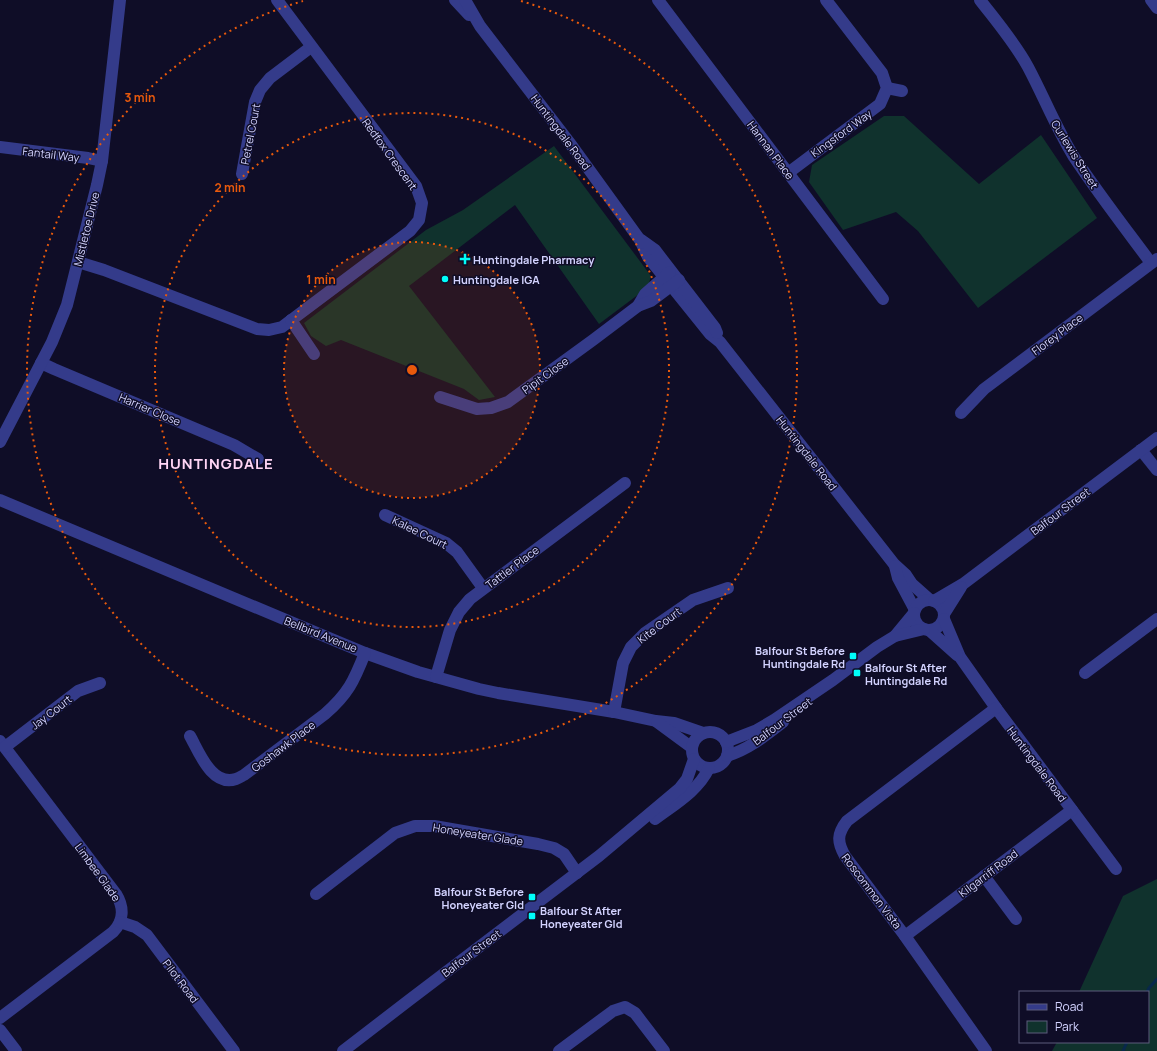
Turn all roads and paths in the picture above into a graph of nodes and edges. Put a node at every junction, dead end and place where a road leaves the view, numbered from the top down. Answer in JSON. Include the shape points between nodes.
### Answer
{"nodes":[{"id":1,"x":120,"y":0,"type":"edge"},
{"id":2,"x":277,"y":0,"type":"edge"},
{"id":3,"x":455,"y":0,"type":"edge"},
{"id":4,"x":465,"y":0,"type":"edge"},
{"id":5,"x":658,"y":0,"type":"edge"},
{"id":6,"x":826,"y":0,"type":"edge"},
{"id":7,"x":980,"y":0,"type":"edge"},
{"id":8,"x":1151,"y":0,"type":"edge"},
{"id":9,"x":1157,"y":8,"type":"edge"},
{"id":10,"x":480,"y":26,"type":"junction"},
{"id":11,"x":312,"y":47,"type":"junction"},
{"id":12,"x":887,"y":88,"type":"junction"},
{"id":13,"x":902,"y":91,"type":"dead end"},
{"id":14,"x":0,"y":147,"type":"edge"},
{"id":15,"x":102,"y":161,"type":"junction"},
{"id":16,"x":788,"y":173,"type":"junction"},
{"id":17,"x":242,"y":174,"type":"dead end"},
{"id":18,"x":1154,"y":261,"type":"edge"},
{"id":19,"x":78,"y":262,"type":"junction"},
{"id":20,"x":671,"y":279,"type":"junction"},
{"id":21,"x":884,"y":299,"type":"dead end"},
{"id":22,"x":291,"y":320,"type":"junction"},
{"id":23,"x":314,"y":354,"type":"dead end"},
{"id":24,"x":41,"y":363,"type":"junction"},
{"id":25,"x":440,"y":397,"type":"dead end"},
{"id":26,"x":961,"y":413,"type":"dead end"},
{"id":27,"x":1157,"y":438,"type":"edge"},
{"id":28,"x":0,"y":442,"type":"edge"},
{"id":29,"x":1141,"y":450,"type":"junction"},
{"id":30,"x":258,"y":459,"type":"dead end"},
{"id":31,"x":1157,"y":470,"type":"edge"},
{"id":32,"x":624,"y":483,"type":"dead end"},
{"id":33,"x":0,"y":500,"type":"edge"},
{"id":34,"x":385,"y":515,"type":"dead end"},
{"id":35,"x":894,"y":564,"type":"junction"},
{"id":36,"x":963,"y":584,"type":"junction"},
{"id":37,"x":483,"y":588,"type":"junction"},
{"id":38,"x":728,"y":588,"type":"dead end"},
{"id":39,"x":932,"y":601,"type":"junction"},
{"id":40,"x":914,"y":611,"type":"junction"},
{"id":41,"x":944,"y":616,"type":"junction"},
{"id":42,"x":1157,"y":619,"type":"edge"},
{"id":43,"x":927,"y":630,"type":"junction"},
{"id":44,"x":895,"y":636,"type":"junction"},
{"id":45,"x":365,"y":652,"type":"junction"},
{"id":46,"x":960,"y":657,"type":"junction"},
{"id":47,"x":1085,"y":674,"type":"dead end"},
{"id":48,"x":436,"y":677,"type":"junction"},
{"id":49,"x":833,"y":680,"type":"junction"},
{"id":50,"x":100,"y":683,"type":"dead end"},
{"id":51,"x":996,"y":708,"type":"junction"},
{"id":52,"x":614,"y":712,"type":"junction"},
{"id":53,"x":656,"y":721,"type":"junction"},
{"id":54,"x":703,"y":733,"type":"junction"},
{"id":55,"x":190,"y":736,"type":"dead end"},
{"id":56,"x":726,"y":742,"type":"junction"},
{"id":57,"x":2,"y":744,"type":"edge"},
{"id":58,"x":692,"y":747,"type":"junction"},
{"id":59,"x":727,"y":756,"type":"junction"},
{"id":60,"x":694,"y":759,"type":"junction"},
{"id":61,"x":709,"y":768,"type":"junction"},
{"id":62,"x":1072,"y":810,"type":"junction"},
{"id":63,"x":599,"y":856,"type":"junction"},
{"id":64,"x":1116,"y":869,"type":"dead end"},
{"id":65,"x":577,"y":873,"type":"junction"},
{"id":66,"x":984,"y":876,"type":"junction"},
{"id":67,"x":316,"y":894,"type":"dead end"},
{"id":68,"x":1016,"y":919,"type":"dead end"},
{"id":69,"x":120,"y":922,"type":"junction"},
{"id":70,"x":906,"y":936,"type":"junction"},
{"id":71,"x":0,"y":1018,"type":"edge"},
{"id":72,"x":0,"y":1030,"type":"edge"},
{"id":73,"x":16,"y":1051,"type":"edge"},
{"id":74,"x":234,"y":1051,"type":"edge"},
{"id":75,"x":343,"y":1051,"type":"edge"},
{"id":76,"x":559,"y":1051,"type":"edge"},
{"id":77,"x":664,"y":1051,"type":"edge"},
{"id":78,"x":986,"y":1051,"type":"edge"}],
"edges":[{"from":1,"to":15,"type":"street","name":"Mistletoe Drive"},
{"from":2,"to":11,"type":"street","name":"Redfox Crescent"},
{"from":3,"to":10,"type":"street","name":"Huntingdale Road"},
{"from":4,"to":10,"type":"street","name":"Huntingdale Road"},
{"from":5,"to":16,"type":"street","name":"Hannan Place"},
{"from":6,"to":12,"type":"street","via":[[882,73]]},
{"from":7,"to":18,"type":"street","name":"Curlewis Street","via":[[1027,65],[1074,157],[1107,204]]},
{"from":8,"to":9,"type":"street"},
{"from":10,"to":20,"type":"street","name":"Huntingdale Road","via":[[572,146],[640,240],[648,256]]},
{"from":11,"to":17,"type":"street","name":"Petrel Court","via":[[270,78],[260,90],[255,102]]},
{"from":11,"to":22,"type":"street","name":"Redfox Crescent","via":[[416,186],[422,203],[419,220],[410,231]]},
{"from":12,"to":13,"type":"street"},
{"from":12,"to":16,"type":"street","name":"Kingsford Way","via":[[880,104]]},
{"from":14,"to":15,"type":"street","name":"Fantail Way"},
{"from":15,"to":19,"type":"street","name":"Mistletoe Drive"},
{"from":16,"to":21,"type":"street","name":"Hannan Place"},
{"from":18,"to":26,"type":"street","name":"Florey Place","via":[[984,389]]},
{"from":19,"to":22,"type":"street","name":"Redfox Crescent","via":[[257,329],[269,330]]},
{"from":19,"to":24,"type":"street","name":"Mistletoe Drive","via":[[67,305]]},
{"from":20,"to":25,"type":"street","name":"Pipit Close","via":[[645,294],[638,306],[508,402],[491,408],[477,409]]},
{"from":20,"to":35,"type":"street","name":"Huntingdale Road","via":[[716,328],[720,342]]},
{"from":22,"to":23,"type":"street"},
{"from":24,"to":28,"type":"street","name":"Mistletoe Drive"},
{"from":24,"to":30,"type":"street","name":"Harrier Close","via":[[234,445]]},
{"from":27,"to":29,"type":"street","name":"Balfour Street"},
{"from":29,"to":31,"type":"street"},
{"from":29,"to":36,"type":"street","name":"Balfour Street"},
{"from":32,"to":37,"type":"street","name":"Tattler Place"},
{"from":33,"to":45,"type":"street","name":"Bellbird Avenue"},
{"from":34,"to":37,"type":"street","name":"Kalee Court","via":[[446,543],[457,552]]},
{"from":35,"to":39,"type":"street","name":"Huntingdale Road"},
{"from":35,"to":40,"type":"street","name":"Huntingdale Road"},
{"from":36,"to":39,"type":"street","name":"Balfour Street"},
{"from":36,"to":41,"type":"street","name":"Balfour Street"},
{"from":37,"to":48,"type":"street","name":"Tattler Place","via":[[459,612],[450,630]]},
{"from":38,"to":52,"type":"street","name":"Kite Court","via":[[693,600],[645,633],[631,647],[623,664]]},
{"from":39,"to":40,"type":"street","via":[[923,601]]},
{"from":39,"to":41,"type":"street","via":[[941,606]]},
{"from":40,"to":43,"type":"street","via":[[916,623]]},
{"from":40,"to":44,"type":"street","name":"Balfour Street"},
{"from":41,"to":43,"type":"street","via":[[938,627]]},
{"from":41,"to":46,"type":"street","name":"Huntingdale Road"},
{"from":42,"to":47,"type":"street"},
{"from":43,"to":44,"type":"street","name":"Balfour Street"},
{"from":43,"to":46,"type":"street","name":"Huntingdale Road"},
{"from":44,"to":49,"type":"street","name":"Balfour Street"},
{"from":45,"to":48,"type":"street","name":"Bellbird Avenue"},
{"from":45,"to":55,"type":"street","name":"Goshawk Place","via":[[351,685],[336,705],[244,775],[225,780],[216,776],[208,768]]},
{"from":46,"to":51,"type":"street","name":"Huntingdale Road"},
{"from":48,"to":52,"type":"street","name":"Bellbird Avenue","via":[[498,693]]},
{"from":49,"to":56,"type":"street","name":"Balfour Street","via":[[758,730]]},
{"from":49,"to":59,"type":"street","name":"Balfour Street","via":[[806,705],[762,738],[740,752]]},
{"from":50,"to":57,"type":"street","name":"Jay Court","via":[[78,691]]},
{"from":51,"to":62,"type":"street","name":"Huntingdale Road"},
{"from":51,"to":70,"type":"street","name":"Roscommon Vista","via":[[847,820],[842,828],[839,836],[840,846],[845,856]]},
{"from":52,"to":53,"type":"street","name":"Bellbird Avenue"},
{"from":53,"to":54,"type":"street","name":"Bellbird Avenue","via":[[674,723]]},
{"from":53,"to":58,"type":"street","name":"Bellbird Avenue"},
{"from":54,"to":56,"type":"street","via":[[714,732]]},
{"from":54,"to":58,"type":"street","via":[[696,738]]},
{"from":56,"to":59,"type":"street"},
{"from":57,"to":69,"type":"street","name":"Limbee Glade","via":[[116,894],[122,908]]},
{"from":58,"to":60,"type":"street","name":"Balfour Street"},
{"from":59,"to":61,"type":"street","name":"Balfour Street","via":[[720,765]]},
{"from":60,"to":61,"type":"street","via":[[703,767]]},
{"from":60,"to":63,"type":"street","name":"Balfour Street","via":[[687,779],[680,788]]},
{"from":61,"to":63,"type":"street","name":"Balfour Street","via":[[691,791],[630,838]]},
{"from":62,"to":64,"type":"street","name":"Huntingdale Road"},
{"from":62,"to":66,"type":"street","name":"Kilgarriff Road"},
{"from":63,"to":65,"type":"street","name":"Balfour Street"},
{"from":65,"to":67,"type":"street","name":"Honeyeater Glade","via":[[564,854],[554,848],[434,826],[415,826],[395,833]]},
{"from":65,"to":75,"type":"street","name":"Balfour Street"},
{"from":66,"to":68,"type":"street"},
{"from":66,"to":70,"type":"street","name":"Kilgarriff Road"},
{"from":69,"to":71,"type":"street","via":[[113,932]]},
{"from":69,"to":74,"type":"street","name":"Pilot Road","via":[[135,927],[147,936]]},
{"from":70,"to":78,"type":"street","name":"Roscommon Vista"},
{"from":72,"to":73,"type":"street"},
{"from":76,"to":77,"type":"street","via":[[613,1011],[625,1008],[635,1013]]}]}
